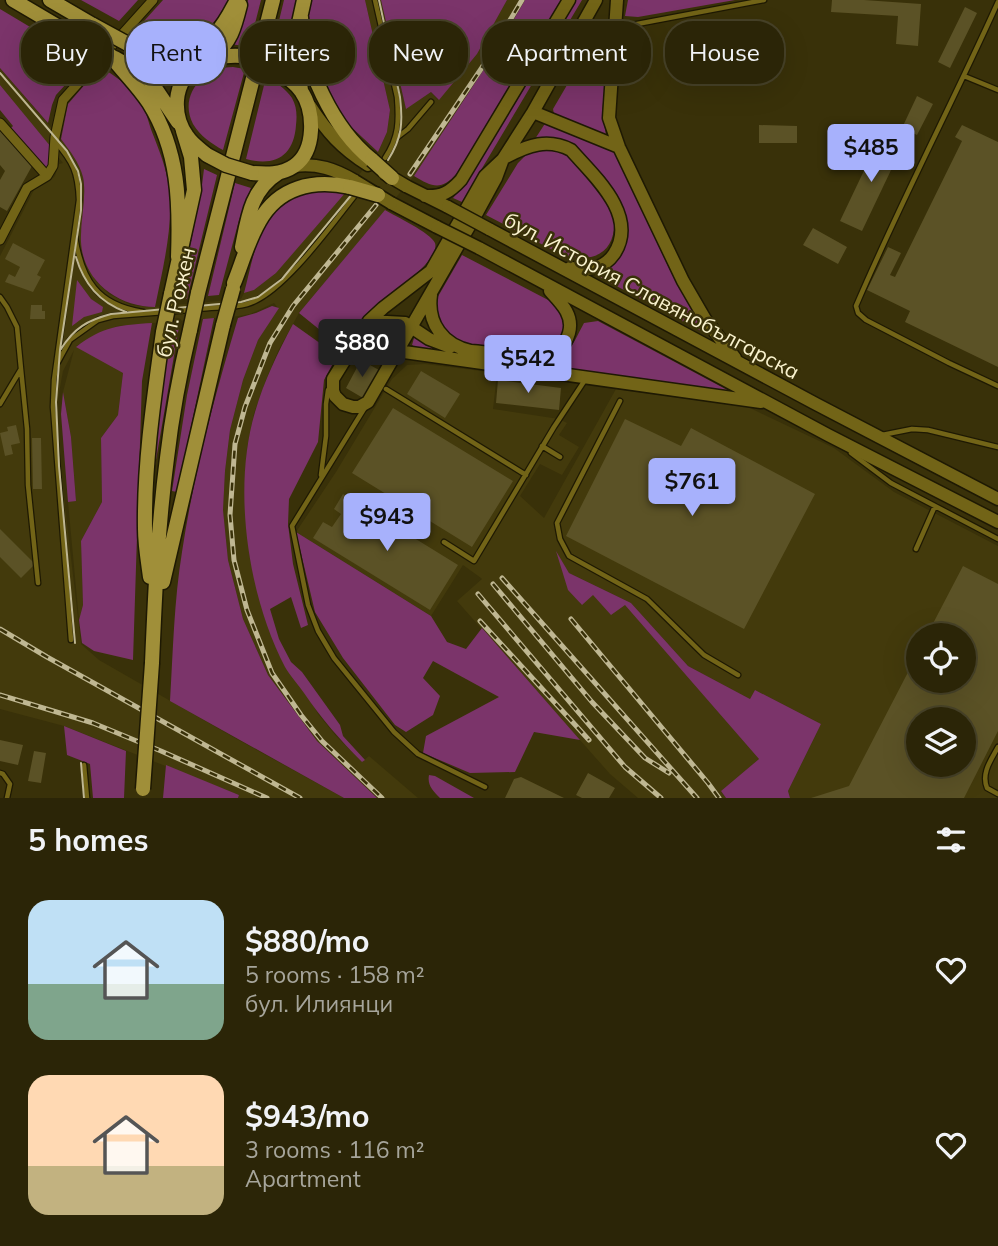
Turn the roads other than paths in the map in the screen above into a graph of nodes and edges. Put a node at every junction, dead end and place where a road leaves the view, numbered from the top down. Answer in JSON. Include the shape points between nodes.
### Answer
{"nodes":[{"id":1,"x":13,"y":0,"type":"edge"},
{"id":2,"x":50,"y":0,"type":"edge"},
{"id":3,"x":152,"y":0,"type":"edge"},
{"id":4,"x":239,"y":0,"type":"edge"},
{"id":5,"x":273,"y":0,"type":"edge"},
{"id":6,"x":304,"y":0,"type":"edge"},
{"id":7,"x":375,"y":0,"type":"edge"},
{"id":8,"x":569,"y":0,"type":"edge"},
{"id":9,"x":596,"y":0,"type":"edge"},
{"id":10,"x":617,"y":0,"type":"edge"},
{"id":11,"x":764,"y":0,"type":"edge"},
{"id":12,"x":998,"y":2,"type":"edge"},
{"id":13,"x":301,"y":17,"type":"junction"},
{"id":14,"x":49,"y":21,"type":"edge"},
{"id":15,"x":225,"y":21,"type":"edge"},
{"id":16,"x":616,"y":21,"type":"edge"},
{"id":17,"x":651,"y":22,"type":"edge"},
{"id":18,"x":226,"y":43,"type":"edge"},
{"id":19,"x":126,"y":44,"type":"edge"},
{"id":20,"x":226,"y":56,"type":"edge"},
{"id":21,"x":112,"y":57,"type":"edge"},
{"id":22,"x":112,"y":57,"type":"edge"},
{"id":23,"x":964,"y":76,"type":"junction"},
{"id":24,"x":181,"y":84,"type":"edge"},
{"id":25,"x":611,"y":84,"type":"edge"},
{"id":26,"x":998,"y":90,"type":"edge"},
{"id":27,"x":304,"y":96,"type":"junction"},
{"id":28,"x":431,"y":102,"type":"dead end"},
{"id":29,"x":533,"y":112,"type":"junction"},
{"id":30,"x":0,"y":123,"type":"edge"},
{"id":31,"x":182,"y":128,"type":"junction"},
{"id":32,"x":54,"y":140,"type":"junction"},
{"id":33,"x":394,"y":140,"type":"junction"},
{"id":34,"x":619,"y":147,"type":"junction"},
{"id":35,"x":503,"y":159,"type":"junction"},
{"id":36,"x":375,"y":161,"type":"junction"},
{"id":37,"x":294,"y":166,"type":"junction"},
{"id":38,"x":278,"y":173,"type":"junction"},
{"id":39,"x":47,"y":176,"type":"junction"},
{"id":40,"x":392,"y":178,"type":"joint"},
{"id":41,"x":354,"y":187,"type":"junction"},
{"id":42,"x":425,"y":196,"type":"junction"},
{"id":43,"x":385,"y":199,"type":"joint"},
{"id":44,"x":4,"y":223,"type":"edge"},
{"id":45,"x":75,"y":232,"type":"junction"},
{"id":46,"x":0,"y":240,"type":"edge"},
{"id":47,"x":178,"y":257,"type":"junction"},
{"id":48,"x":557,"y":265,"type":"junction"},
{"id":49,"x":540,"y":280,"type":"junction"},
{"id":50,"x":233,"y":286,"type":"junction"},
{"id":51,"x":432,"y":290,"type":"junction"},
{"id":52,"x":0,"y":298,"type":"edge"},
{"id":53,"x":151,"y":313,"type":"junction"},
{"id":54,"x":369,"y":321,"type":"junction"},
{"id":55,"x":411,"y":327,"type":"junction"},
{"id":56,"x":397,"y":351,"type":"junction"},
{"id":57,"x":471,"y":351,"type":"junction"},
{"id":58,"x":740,"y":363,"type":"junction"},
{"id":59,"x":56,"y":366,"type":"junction"},
{"id":60,"x":21,"y":369,"type":"junction"},
{"id":61,"x":586,"y":378,"type":"junction"},
{"id":62,"x":333,"y":379,"type":"junction"},
{"id":63,"x":998,"y":386,"type":"edge"},
{"id":64,"x":386,"y":389,"type":"dead end"},
{"id":65,"x":620,"y":401,"type":"dead end"},
{"id":66,"x":368,"y":402,"type":"junction"},
{"id":67,"x":770,"y":403,"type":"junction"},
{"id":68,"x":0,"y":404,"type":"edge"},
{"id":69,"x":828,"y":435,"type":"junction"},
{"id":70,"x":877,"y":436,"type":"junction"},
{"id":71,"x":542,"y":446,"type":"junction"},
{"id":72,"x":998,"y":447,"type":"edge"},
{"id":73,"x":561,"y":457,"type":"dead end"},
{"id":74,"x":526,"y":475,"type":"junction"},
{"id":75,"x":321,"y":479,"type":"junction"},
{"id":76,"x":998,"y":499,"type":"edge"},
{"id":77,"x":935,"y":506,"type":"junction"},
{"id":78,"x":998,"y":522,"type":"edge"},
{"id":79,"x":998,"y":539,"type":"edge"},
{"id":80,"x":444,"y":542,"type":"dead end"},
{"id":81,"x":916,"y":549,"type":"dead end"},
{"id":82,"x":38,"y":583,"type":"dead end"},
{"id":83,"x":154,"y":621,"type":"junction"},
{"id":84,"x":71,"y":640,"type":"dead end"},
{"id":85,"x":737,"y":675,"type":"dead end"},
{"id":86,"x":998,"y":747,"type":"edge"},
{"id":87,"x":84,"y":765,"type":"dead end"},
{"id":88,"x":0,"y":773,"type":"edge"},
{"id":89,"x":485,"y":787,"type":"dead end"},
{"id":90,"x":998,"y":794,"type":"edge"},
{"id":91,"x":143,"y":795,"type":"edge"},
{"id":92,"x":7,"y":798,"type":"edge"},
{"id":93,"x":87,"y":798,"type":"edge"}],
"edges":[{"from":1,"to":14,"type":"main road","bridge":true},
{"from":2,"to":19,"type":"main road","bridge":true},
{"from":3,"to":32,"type":"street","via":[[63,100]]},
{"from":4,"to":15,"type":"main road"},
{"from":4,"to":18,"type":"main road","via":[[234,30]]},
{"from":5,"to":83,"type":"main road","name":"бул. Рожен","bridge":true,"via":[[177,392],[160,523]]},
{"from":6,"to":13,"type":"main road"},
{"from":7,"to":33,"type":"lane","via":[[397,97]]},
{"from":8,"to":42,"type":"main road","via":[[461,180],[444,195]]},
{"from":9,"to":29,"type":"main road"},
{"from":10,"to":16,"type":"main road"},
{"from":11,"to":17,"type":"lane"},
{"from":12,"to":23,"type":"lane"},
{"from":13,"to":27,"type":"main road","via":[[295,51]]},
{"from":13,"to":36,"type":"main road","via":[[306,51],[324,97],[345,131]]},
{"from":20,"to":27,"type":"main road","bridge":true,"via":[[276,69]]},
{"from":21,"to":31,"type":"main road","via":[[147,76]]},
{"from":22,"to":47,"type":"main road","via":[[150,105],[168,146],[180,210]]},
{"from":23,"to":26,"type":"lane"},
{"from":23,"to":63,"type":"lane","via":[[856,306],[866,320]]},
{"from":24,"to":31,"type":"main road","via":[[177,117]]},
{"from":25,"to":34,"type":"main road","via":[[608,118]]},
{"from":27,"to":36,"type":"main road","via":[[323,127],[349,153]]},
{"from":27,"to":37,"type":"main road","via":[[309,139]]},
{"from":28,"to":33,"type":"lane"},
{"from":29,"to":34,"type":"main road"},
{"from":29,"to":35,"type":"main road"},
{"from":30,"to":39,"type":"street"},
{"from":31,"to":38,"type":"main road","bridge":true,"via":[[207,155],[226,165],[252,173]]},
{"from":31,"to":47,"type":"main road","name":"бул. Рожен","via":[[194,190]]},
{"from":32,"to":39,"type":"street","via":[[53,166]]},
{"from":32,"to":45,"type":"lane","via":[[77,176]]},
{"from":33,"to":36,"type":"lane"},
{"from":34,"to":58,"type":"main road","via":[[683,281],[705,319]]},
{"from":35,"to":48,"type":"main road","via":[[536,144],[564,146],[612,199],[622,232],[611,258],[587,270]]},
{"from":35,"to":51,"type":"main road"},
{"from":35,"to":54,"type":"main road","via":[[485,176],[431,271]]},
{"from":36,"to":40,"type":"main road","bridge":true},
{"from":37,"to":38,"type":"main road"},
{"from":37,"to":41,"type":"main road","via":[[337,170]]},
{"from":38,"to":50,"type":"main road","name":"бул. Рожен","via":[[262,186],[251,205]]},
{"from":39,"to":44,"type":"street","via":[[27,188]]},
{"from":40,"to":42,"type":"main road","name":"бул. История Славянобългарска","bridge":true},
{"from":41,"to":43,"type":"main road","bridge":true},
{"from":41,"to":50,"type":"main road","via":[[308,185],[277,200],[256,227]]},
{"from":41,"to":53,"type":"lane","via":[[282,284],[265,297],[247,304]]},
{"from":42,"to":48,"type":"main road","name":"бул. История Славянобългарска","bridge":true},
{"from":43,"to":49,"type":"main road","name":"бул. История Славянобългарска","bridge":true},
{"from":44,"to":46,"type":"street"},
{"from":45,"to":53,"type":"lane","via":[[84,272],[101,295],[129,310]]},
{"from":45,"to":59,"type":"lane"},
{"from":47,"to":83,"type":"main road","name":"бул. Рожен","bridge":true,"via":[[151,422],[145,505]]},
{"from":48,"to":58,"type":"main road","name":"бул. История Славянобългарска"},
{"from":49,"to":57,"type":"main road","via":[[569,316],[569,334],[560,349],[532,359]]},
{"from":49,"to":67,"type":"main road","name":"бул. История Славянобългарска"},
{"from":50,"to":83,"type":"main road","name":"бул. Рожен","bridge":true},
{"from":51,"to":55,"type":"main road"},
{"from":51,"to":57,"type":"main road","via":[[430,312],[439,332]]},
{"from":52,"to":60,"type":"lane","via":[[17,327]]},
{"from":53,"to":59,"type":"lane","via":[[97,320],[71,340]]},
{"from":54,"to":55,"type":"main road"},
{"from":54,"to":62,"type":"main road"},
{"from":55,"to":56,"type":"main road"},
{"from":55,"to":57,"type":"main road","via":[[439,344]]},
{"from":56,"to":61,"type":"main road"},
{"from":56,"to":66,"type":"main road"},
{"from":58,"to":70,"type":"main road","name":"бул. История Славянобългарска"},
{"from":59,"to":84,"type":"lane","via":[[52,407]]},
{"from":60,"to":68,"type":"lane"},
{"from":60,"to":82,"type":"lane"},
{"from":61,"to":67,"type":"main road"},
{"from":61,"to":71,"type":"lane"},
{"from":62,"to":66,"type":"main road","via":[[333,391],[343,404],[359,407]]},
{"from":62,"to":75,"type":"lane","via":[[327,394]]},
{"from":64,"to":74,"type":"lane"},
{"from":65,"to":85,"type":"lane","via":[[557,523],[560,539],[569,556],[647,599],[705,655]]},
{"from":66,"to":75,"type":"lane"},
{"from":67,"to":69,"type":"main road","name":"бул. История Славянобългарска"},
{"from":69,"to":77,"type":"lane","via":[[891,483]]},
{"from":69,"to":78,"type":"main road","name":"бул. История Славянобългарска"},
{"from":70,"to":72,"type":"lane","via":[[928,430]]},
{"from":70,"to":76,"type":"main road","name":"бул. История Славянобългарска"},
{"from":71,"to":73,"type":"lane"},
{"from":71,"to":74,"type":"lane"},
{"from":74,"to":80,"type":"lane","via":[[474,561]]},
{"from":75,"to":89,"type":"lane","via":[[292,527],[308,605],[326,645],[394,732],[418,754]]},
{"from":77,"to":79,"type":"lane"},
{"from":77,"to":81,"type":"lane"},
{"from":83,"to":91,"type":"main road","name":"бул. Рожен","bridge":true},
{"from":86,"to":90,"type":"lane","via":[[984,779],[987,788]]},
{"from":87,"to":93,"type":"lane"},
{"from":88,"to":92,"type":"lane","via":[[10,784]]}]}
